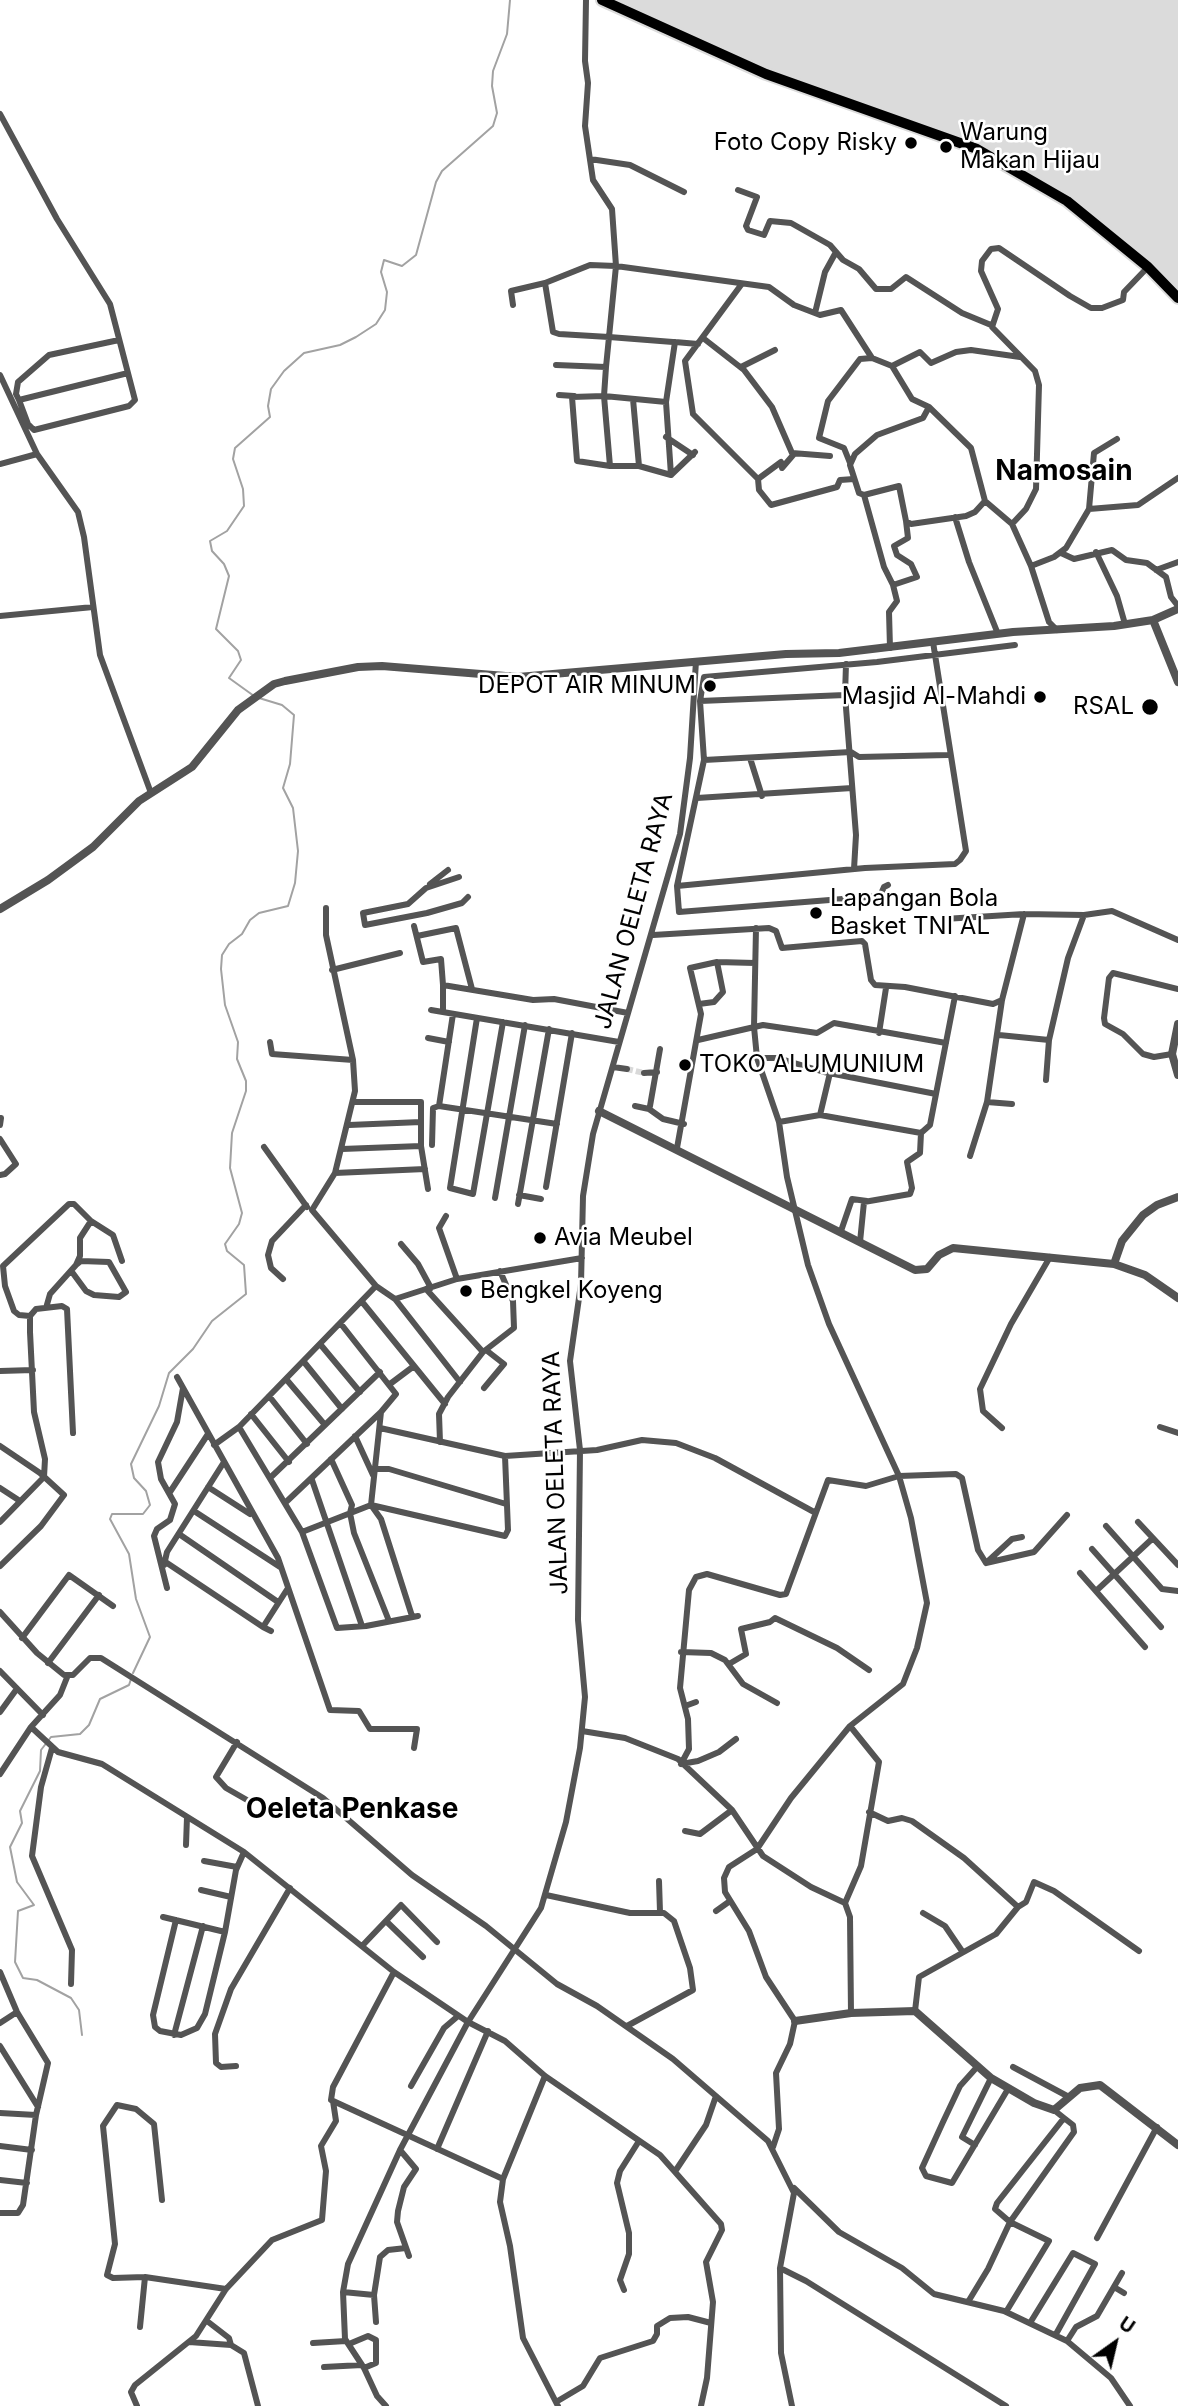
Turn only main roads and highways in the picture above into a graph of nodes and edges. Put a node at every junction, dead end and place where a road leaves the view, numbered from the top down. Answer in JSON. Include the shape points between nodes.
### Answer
{"nodes":[{"id":1,"x":602,"y":0,"type":"edge"},
{"id":2,"x":1178,"y":298,"type":"edge"}],
"edges":[{"from":1,"to":2,"type":"highway","via":[[773,77],[977,149],[1067,201],[1148,267]]}]}
